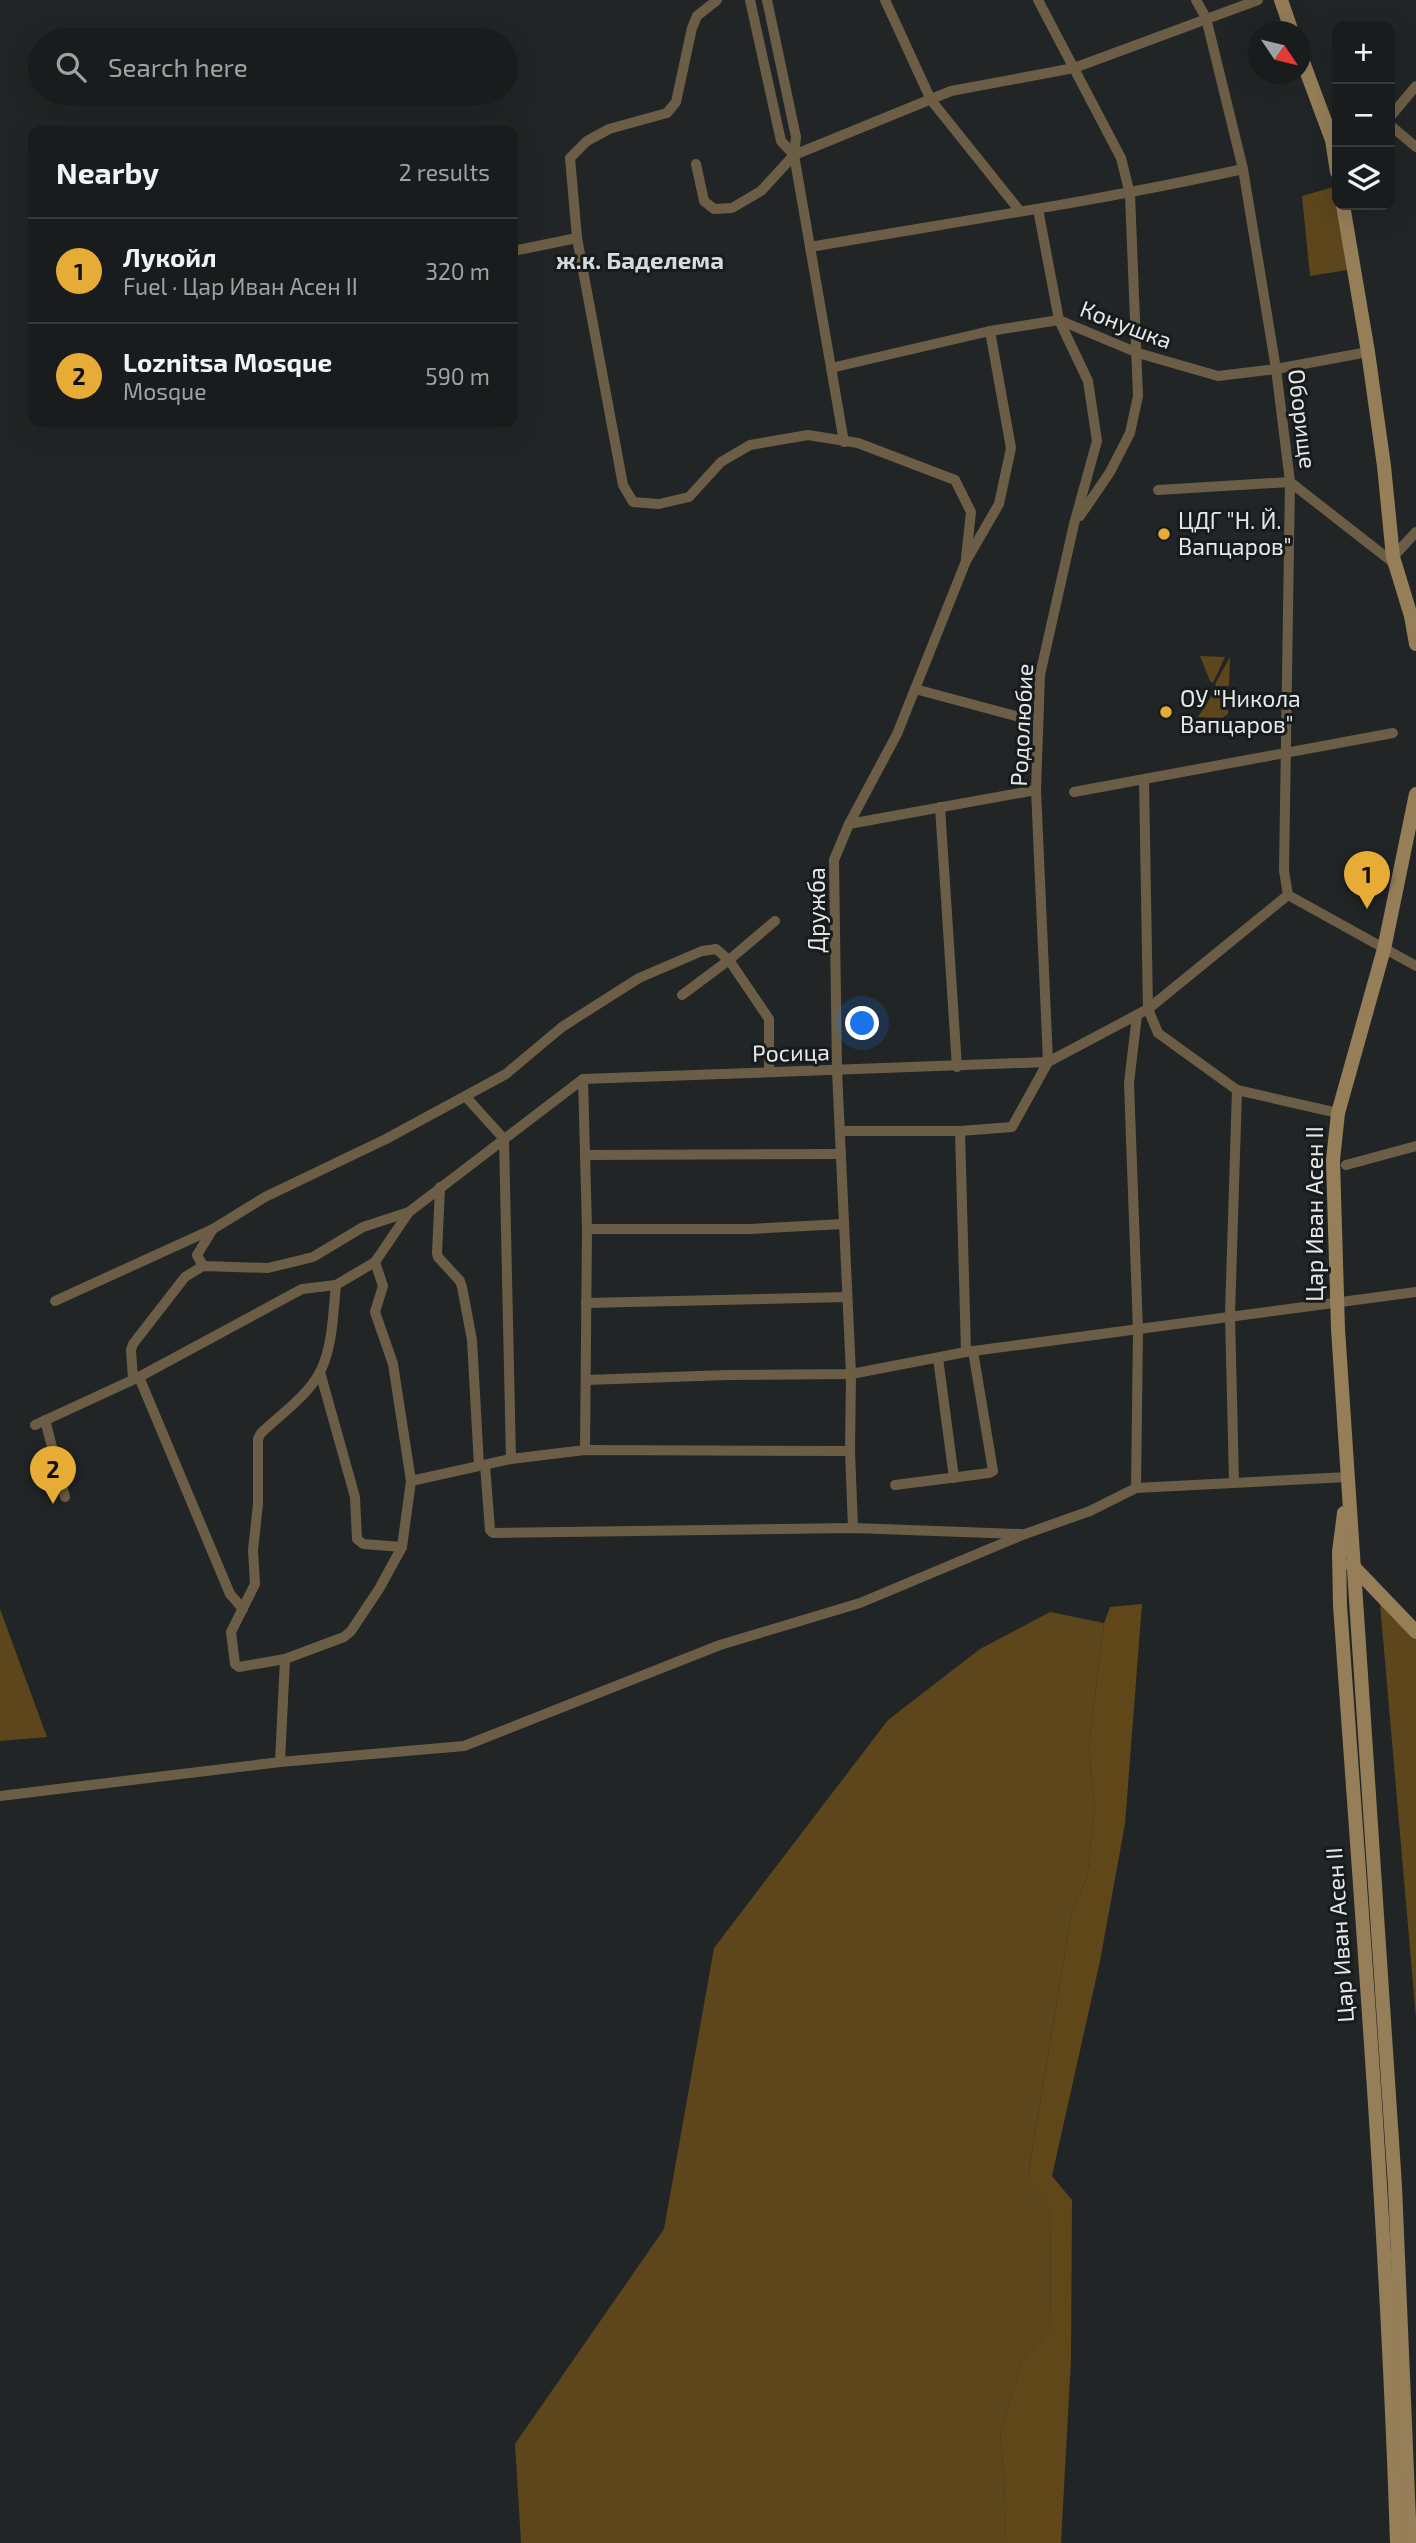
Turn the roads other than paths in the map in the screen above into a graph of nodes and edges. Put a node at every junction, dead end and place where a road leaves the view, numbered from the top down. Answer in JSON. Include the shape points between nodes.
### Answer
{"nodes":[{"id":1,"x":717,"y":0,"type":"edge"},
{"id":2,"x":750,"y":0,"type":"edge"},
{"id":3,"x":767,"y":0,"type":"edge"},
{"id":4,"x":885,"y":0,"type":"edge"},
{"id":5,"x":1038,"y":0,"type":"edge"},
{"id":6,"x":1196,"y":0,"type":"edge"},
{"id":7,"x":1258,"y":0,"type":"edge"},
{"id":8,"x":1281,"y":0,"type":"edge"},
{"id":9,"x":1206,"y":18,"type":"junction"},
{"id":10,"x":1288,"y":21,"type":"edge"},
{"id":11,"x":1073,"y":68,"type":"junction"},
{"id":12,"x":1311,"y":82,"type":"edge"},
{"id":13,"x":1416,"y":86,"type":"edge"},
{"id":14,"x":931,"y":100,"type":"junction"},
{"id":15,"x":1395,"y":111,"type":"edge"},
{"id":16,"x":1395,"y":129,"type":"edge"},
{"id":17,"x":1332,"y":134,"type":"edge"},
{"id":18,"x":1416,"y":147,"type":"edge"},
{"id":19,"x":794,"y":155,"type":"junction"},
{"id":20,"x":696,"y":164,"type":"dead end"},
{"id":21,"x":1243,"y":169,"type":"junction"},
{"id":22,"x":1130,"y":194,"type":"junction"},
{"id":23,"x":1038,"y":209,"type":"junction"},
{"id":24,"x":1019,"y":210,"type":"junction"},
{"id":25,"x":1344,"y":210,"type":"edge"},
{"id":26,"x":577,"y":239,"type":"junction"},
{"id":27,"x":810,"y":247,"type":"junction"},
{"id":28,"x":518,"y":250,"type":"edge"},
{"id":29,"x":1059,"y":320,"type":"junction"},
{"id":30,"x":990,"y":331,"type":"junction"},
{"id":31,"x":1368,"y":352,"type":"junction"},
{"id":32,"x":1138,"y":353,"type":"junction"},
{"id":33,"x":831,"y":368,"type":"junction"},
{"id":34,"x":1276,"y":369,"type":"junction"},
{"id":35,"x":844,"y":442,"type":"junction"},
{"id":36,"x":1290,"y":482,"type":"junction"},
{"id":37,"x":1158,"y":490,"type":"dead end"},
{"id":38,"x":1074,"y":524,"type":"junction"},
{"id":39,"x":1416,"y":532,"type":"edge"},
{"id":40,"x":1394,"y":560,"type":"junction"},
{"id":41,"x":966,"y":561,"type":"junction"},
{"id":42,"x":1416,"y":644,"type":"edge"},
{"id":43,"x":915,"y":689,"type":"junction"},
{"id":44,"x":1038,"y":722,"type":"junction"},
{"id":45,"x":1393,"y":733,"type":"dead end"},
{"id":46,"x":1286,"y":754,"type":"junction"},
{"id":47,"x":1144,"y":780,"type":"junction"},
{"id":48,"x":1036,"y":790,"type":"junction"},
{"id":49,"x":1074,"y":792,"type":"dead end"},
{"id":50,"x":1416,"y":793,"type":"edge"},
{"id":51,"x":940,"y":807,"type":"junction"},
{"id":52,"x":849,"y":824,"type":"junction"},
{"id":53,"x":1288,"y":895,"type":"junction"},
{"id":54,"x":775,"y":921,"type":"dead end"},
{"id":55,"x":1384,"y":949,"type":"junction"},
{"id":56,"x":729,"y":960,"type":"junction"},
{"id":57,"x":1416,"y":966,"type":"edge"},
{"id":58,"x":682,"y":995,"type":"dead end"},
{"id":59,"x":1148,"y":1009,"type":"junction"},
{"id":60,"x":1138,"y":1015,"type":"junction"},
{"id":61,"x":1048,"y":1062,"type":"junction"},
{"id":62,"x":957,"y":1067,"type":"junction"},
{"id":63,"x":837,"y":1071,"type":"junction"},
{"id":64,"x":769,"y":1072,"type":"junction"},
{"id":65,"x":583,"y":1079,"type":"junction"},
{"id":66,"x":1237,"y":1090,"type":"junction"},
{"id":67,"x":466,"y":1097,"type":"junction"},
{"id":68,"x":1338,"y":1113,"type":"junction"},
{"id":69,"x":840,"y":1131,"type":"junction"},
{"id":70,"x":960,"y":1131,"type":"junction"},
{"id":71,"x":504,"y":1139,"type":"junction"},
{"id":72,"x":1416,"y":1146,"type":"edge"},
{"id":73,"x":841,"y":1154,"type":"junction"},
{"id":74,"x":586,"y":1155,"type":"junction"},
{"id":75,"x":1346,"y":1165,"type":"dead end"},
{"id":76,"x":440,"y":1187,"type":"junction"},
{"id":77,"x":409,"y":1212,"type":"junction"},
{"id":78,"x":844,"y":1224,"type":"junction"},
{"id":79,"x":214,"y":1228,"type":"junction"},
{"id":80,"x":587,"y":1229,"type":"junction"},
{"id":81,"x":177,"y":1245,"type":"junction"},
{"id":82,"x":197,"y":1255,"type":"junction"},
{"id":83,"x":375,"y":1262,"type":"junction"},
{"id":84,"x":204,"y":1266,"type":"junction"},
{"id":85,"x":335,"y":1285,"type":"junction"},
{"id":86,"x":1416,"y":1292,"type":"edge"},
{"id":87,"x":847,"y":1297,"type":"junction"},
{"id":88,"x":55,"y":1301,"type":"dead end"},
{"id":89,"x":1337,"y":1302,"type":"junction"},
{"id":90,"x":586,"y":1303,"type":"junction"},
{"id":91,"x":1230,"y":1315,"type":"junction"},
{"id":92,"x":1138,"y":1330,"type":"junction"},
{"id":93,"x":970,"y":1352,"type":"junction"},
{"id":94,"x":938,"y":1358,"type":"junction"},
{"id":95,"x":320,"y":1372,"type":"junction"},
{"id":96,"x":851,"y":1374,"type":"junction"},
{"id":97,"x":136,"y":1378,"type":"junction"},
{"id":98,"x":586,"y":1380,"type":"junction"},
{"id":99,"x":585,"y":1450,"type":"junction"},
{"id":100,"x":850,"y":1451,"type":"junction"},
{"id":101,"x":511,"y":1459,"type":"junction"},
{"id":102,"x":482,"y":1466,"type":"junction"},
{"id":103,"x":1348,"y":1477,"type":"junction"},
{"id":104,"x":954,"y":1478,"type":"junction"},
{"id":105,"x":411,"y":1481,"type":"junction"},
{"id":106,"x":1234,"y":1482,"type":"junction"},
{"id":107,"x":895,"y":1485,"type":"dead end"},
{"id":108,"x":1136,"y":1488,"type":"junction"},
{"id":109,"x":65,"y":1497,"type":"dead end"},
{"id":110,"x":853,"y":1528,"type":"junction"},
{"id":111,"x":1025,"y":1534,"type":"junction"},
{"id":112,"x":402,"y":1547,"type":"junction"},
{"id":113,"x":1339,"y":1552,"type":"junction"},
{"id":114,"x":1354,"y":1568,"type":"junction"},
{"id":115,"x":243,"y":1609,"type":"junction"},
{"id":116,"x":1416,"y":1632,"type":"edge"},
{"id":117,"x":285,"y":1659,"type":"junction"},
{"id":118,"x":280,"y":1762,"type":"junction"},
{"id":119,"x":0,"y":1796,"type":"edge"},
{"id":120,"x":1397,"y":2543,"type":"edge"},
{"id":121,"x":1410,"y":2543,"type":"edge"}],
"edges":[{"from":1,"to":26,"type":"street","via":[[697,16],[676,102],[667,113],[609,130],[587,141],[570,158]]},
{"from":2,"to":19,"type":"street","via":[[781,141]]},
{"from":3,"to":19,"type":"street","via":[[796,137]]},
{"from":4,"to":14,"type":"street"},
{"from":5,"to":11,"type":"street"},
{"from":6,"to":9,"type":"street","name":"Оборище"},
{"from":7,"to":9,"type":"street"},
{"from":8,"to":10,"type":"street"},
{"from":9,"to":11,"type":"street"},
{"from":9,"to":21,"type":"street","name":"Оборище"},
{"from":11,"to":14,"type":"street","via":[[951,91]]},
{"from":11,"to":22,"type":"street","via":[[1121,158]]},
{"from":12,"to":17,"type":"street"},
{"from":13,"to":15,"type":"street"},
{"from":14,"to":19,"type":"street"},
{"from":14,"to":24,"type":"street"},
{"from":16,"to":18,"type":"street"},
{"from":19,"to":20,"type":"street","via":[[761,191],[732,208],[714,209],[704,201]]},
{"from":19,"to":27,"type":"street"},
{"from":21,"to":22,"type":"street"},
{"from":21,"to":34,"type":"street","name":"Оборище"},
{"from":22,"to":23,"type":"street"},
{"from":22,"to":32,"type":"street"},
{"from":23,"to":24,"type":"street"},
{"from":23,"to":29,"type":"street","name":"Родолюбие"},
{"from":24,"to":27,"type":"street"},
{"from":25,"to":31,"type":"street"},
{"from":26,"to":28,"type":"street"},
{"from":26,"to":35,"type":"street","via":[[623,485],[633,502],[659,504],[689,497],[721,462],[750,445],[808,435]]},
{"from":27,"to":33,"type":"street"},
{"from":29,"to":30,"type":"street","name":"Конушка"},
{"from":29,"to":32,"type":"street","name":"Конушка"},
{"from":29,"to":38,"type":"street","name":"Родолюбие","via":[[1088,381],[1097,441]]},
{"from":30,"to":33,"type":"street","name":"Конушка"},
{"from":30,"to":41,"type":"street","name":"Дружба","via":[[1012,449],[999,504]]},
{"from":31,"to":34,"type":"street","name":"Конушка"},
{"from":31,"to":40,"type":"street"},
{"from":32,"to":34,"type":"street","name":"Конушка","via":[[1219,376]]},
{"from":32,"to":38,"type":"street","via":[[1138,396],[1130,433]]},
{"from":33,"to":35,"type":"street"},
{"from":34,"to":36,"type":"street","name":"Оборище"},
{"from":35,"to":41,"type":"street","via":[[858,443],[955,480],[971,512]]},
{"from":36,"to":37,"type":"street"},
{"from":36,"to":40,"type":"street"},
{"from":36,"to":46,"type":"street","name":"Оборище"},
{"from":38,"to":44,"type":"street","name":"Родолюбие","via":[[1040,675]]},
{"from":39,"to":40,"type":"street"},
{"from":40,"to":42,"type":"street"},
{"from":41,"to":43,"type":"street","name":"Дружба"},
{"from":43,"to":44,"type":"street"},
{"from":43,"to":52,"type":"street","name":"Дружба","via":[[897,734]]},
{"from":44,"to":48,"type":"street","name":"Родолюбие"},
{"from":45,"to":46,"type":"street"},
{"from":46,"to":47,"type":"street"},
{"from":46,"to":53,"type":"street","name":"Оборище","via":[[1284,871]]},
{"from":47,"to":49,"type":"street"},
{"from":47,"to":59,"type":"street"},
{"from":48,"to":51,"type":"street"},
{"from":48,"to":61,"type":"street","name":"Родолюбие"},
{"from":50,"to":55,"type":"street","name":"Цар Иван Асен II"},
{"from":51,"to":52,"type":"street"},
{"from":51,"to":62,"type":"street"},
{"from":52,"to":63,"type":"street","name":"Дружба","via":[[834,860]]},
{"from":53,"to":55,"type":"street"},
{"from":53,"to":59,"type":"street","name":"Росица"},
{"from":54,"to":56,"type":"street"},
{"from":55,"to":57,"type":"street"},
{"from":55,"to":68,"type":"street","name":"Цар Иван Асен II"},
{"from":56,"to":58,"type":"street"},
{"from":56,"to":64,"type":"street","via":[[769,1019]]},
{"from":56,"to":67,"type":"street","via":[[716,949],[702,951],[639,978],[562,1027],[506,1074]]},
{"from":59,"to":60,"type":"street","name":"Росица"},
{"from":59,"to":66,"type":"street","via":[[1158,1033]]},
{"from":60,"to":61,"type":"street","name":"Росица"},
{"from":60,"to":92,"type":"street","via":[[1129,1083]]},
{"from":61,"to":62,"type":"street","name":"Росица"},
{"from":61,"to":70,"type":"street","via":[[1012,1127]]},
{"from":62,"to":63,"type":"street","name":"Росица"},
{"from":63,"to":64,"type":"street","name":"Росица"},
{"from":63,"to":69,"type":"street","name":"Дружба"},
{"from":64,"to":65,"type":"street","name":"Росица"},
{"from":65,"to":71,"type":"street"},
{"from":65,"to":74,"type":"street"},
{"from":66,"to":68,"type":"street"},
{"from":66,"to":91,"type":"street"},
{"from":67,"to":71,"type":"street"},
{"from":67,"to":79,"type":"street","via":[[265,1197]]},
{"from":68,"to":89,"type":"street","name":"Цар Иван Асен II","via":[[1333,1160]]},
{"from":69,"to":70,"type":"street"},
{"from":69,"to":73,"type":"street","name":"Дружба"},
{"from":70,"to":93,"type":"street"},
{"from":71,"to":76,"type":"street"},
{"from":71,"to":101,"type":"street"},
{"from":72,"to":75,"type":"street"},
{"from":73,"to":74,"type":"street"},
{"from":73,"to":78,"type":"street","name":"Дружба"},
{"from":74,"to":80,"type":"street"},
{"from":76,"to":77,"type":"street"},
{"from":76,"to":102,"type":"street","via":[[437,1253],[460,1281],[470,1327]]},
{"from":77,"to":83,"type":"street"},
{"from":77,"to":84,"type":"street","via":[[363,1227],[313,1257],[268,1268]]},
{"from":78,"to":80,"type":"street"},
{"from":78,"to":87,"type":"street","name":"Дружба"},
{"from":79,"to":81,"type":"street"},
{"from":79,"to":82,"type":"street"},
{"from":80,"to":90,"type":"street"},
{"from":81,"to":82,"type":"street"},
{"from":81,"to":88,"type":"street"},
{"from":82,"to":84,"type":"street"},
{"from":83,"to":85,"type":"street"},
{"from":83,"to":105,"type":"street","via":[[383,1286],[375,1312],[393,1364]]},
{"from":84,"to":97,"type":"street","via":[[185,1277],[134,1344]]},
{"from":85,"to":95,"type":"street","via":[[329,1345]]},
{"from":85,"to":97,"type":"street","via":[[302,1289]]},
{"from":86,"to":89,"type":"street"},
{"from":87,"to":90,"type":"street"},
{"from":87,"to":96,"type":"street","name":"Дружба"},
{"from":89,"to":91,"type":"street"},
{"from":89,"to":103,"type":"street","name":"Цар Иван Асен II"},
{"from":90,"to":98,"type":"street"},
{"from":91,"to":92,"type":"street"},
{"from":91,"to":106,"type":"street"},
{"from":92,"to":93,"type":"street"},
{"from":92,"to":108,"type":"street"},
{"from":93,"to":94,"type":"street"},
{"from":93,"to":104,"type":"street","via":[[993,1471]]},
{"from":94,"to":96,"type":"street"},
{"from":94,"to":104,"type":"street"},
{"from":95,"to":112,"type":"street","via":[[355,1497],[357,1539],[363,1544]]},
{"from":95,"to":115,"type":"street","via":[[258,1439],[255,1584]]},
{"from":96,"to":98,"type":"street"},
{"from":96,"to":100,"type":"street","name":"Дружба"},
{"from":97,"to":109,"type":"street","via":[[40,1422]]},
{"from":97,"to":115,"type":"street","via":[[230,1594]]},
{"from":98,"to":99,"type":"street"},
{"from":99,"to":100,"type":"street"},
{"from":99,"to":101,"type":"street"},
{"from":100,"to":110,"type":"street","name":"Дружба"},
{"from":101,"to":102,"type":"street"},
{"from":102,"to":105,"type":"street"},
{"from":102,"to":110,"type":"street","via":[[493,1533]]},
{"from":103,"to":106,"type":"street"},
{"from":103,"to":113,"type":"street","name":"Цар Иван Асен II"},
{"from":103,"to":114,"type":"street","name":"Цар Иван Асен II"},
{"from":104,"to":107,"type":"street"},
{"from":105,"to":112,"type":"street"},
{"from":106,"to":108,"type":"street"},
{"from":108,"to":111,"type":"street","via":[[1090,1511]]},
{"from":110,"to":111,"type":"street"},
{"from":111,"to":118,"type":"street","via":[[860,1603],[720,1645],[464,1746]]},
{"from":112,"to":117,"type":"street","via":[[351,1631]]},
{"from":113,"to":114,"type":"street"},
{"from":113,"to":120,"type":"street","name":"Цар Иван Асен II","via":[[1392,2391]]},
{"from":114,"to":116,"type":"street"},
{"from":114,"to":121,"type":"street","name":"Цар Иван Асен II","via":[[1391,2131]]},
{"from":115,"to":117,"type":"street","via":[[230,1637],[235,1664]]},
{"from":117,"to":118,"type":"street"},
{"from":118,"to":119,"type":"street"}]}
